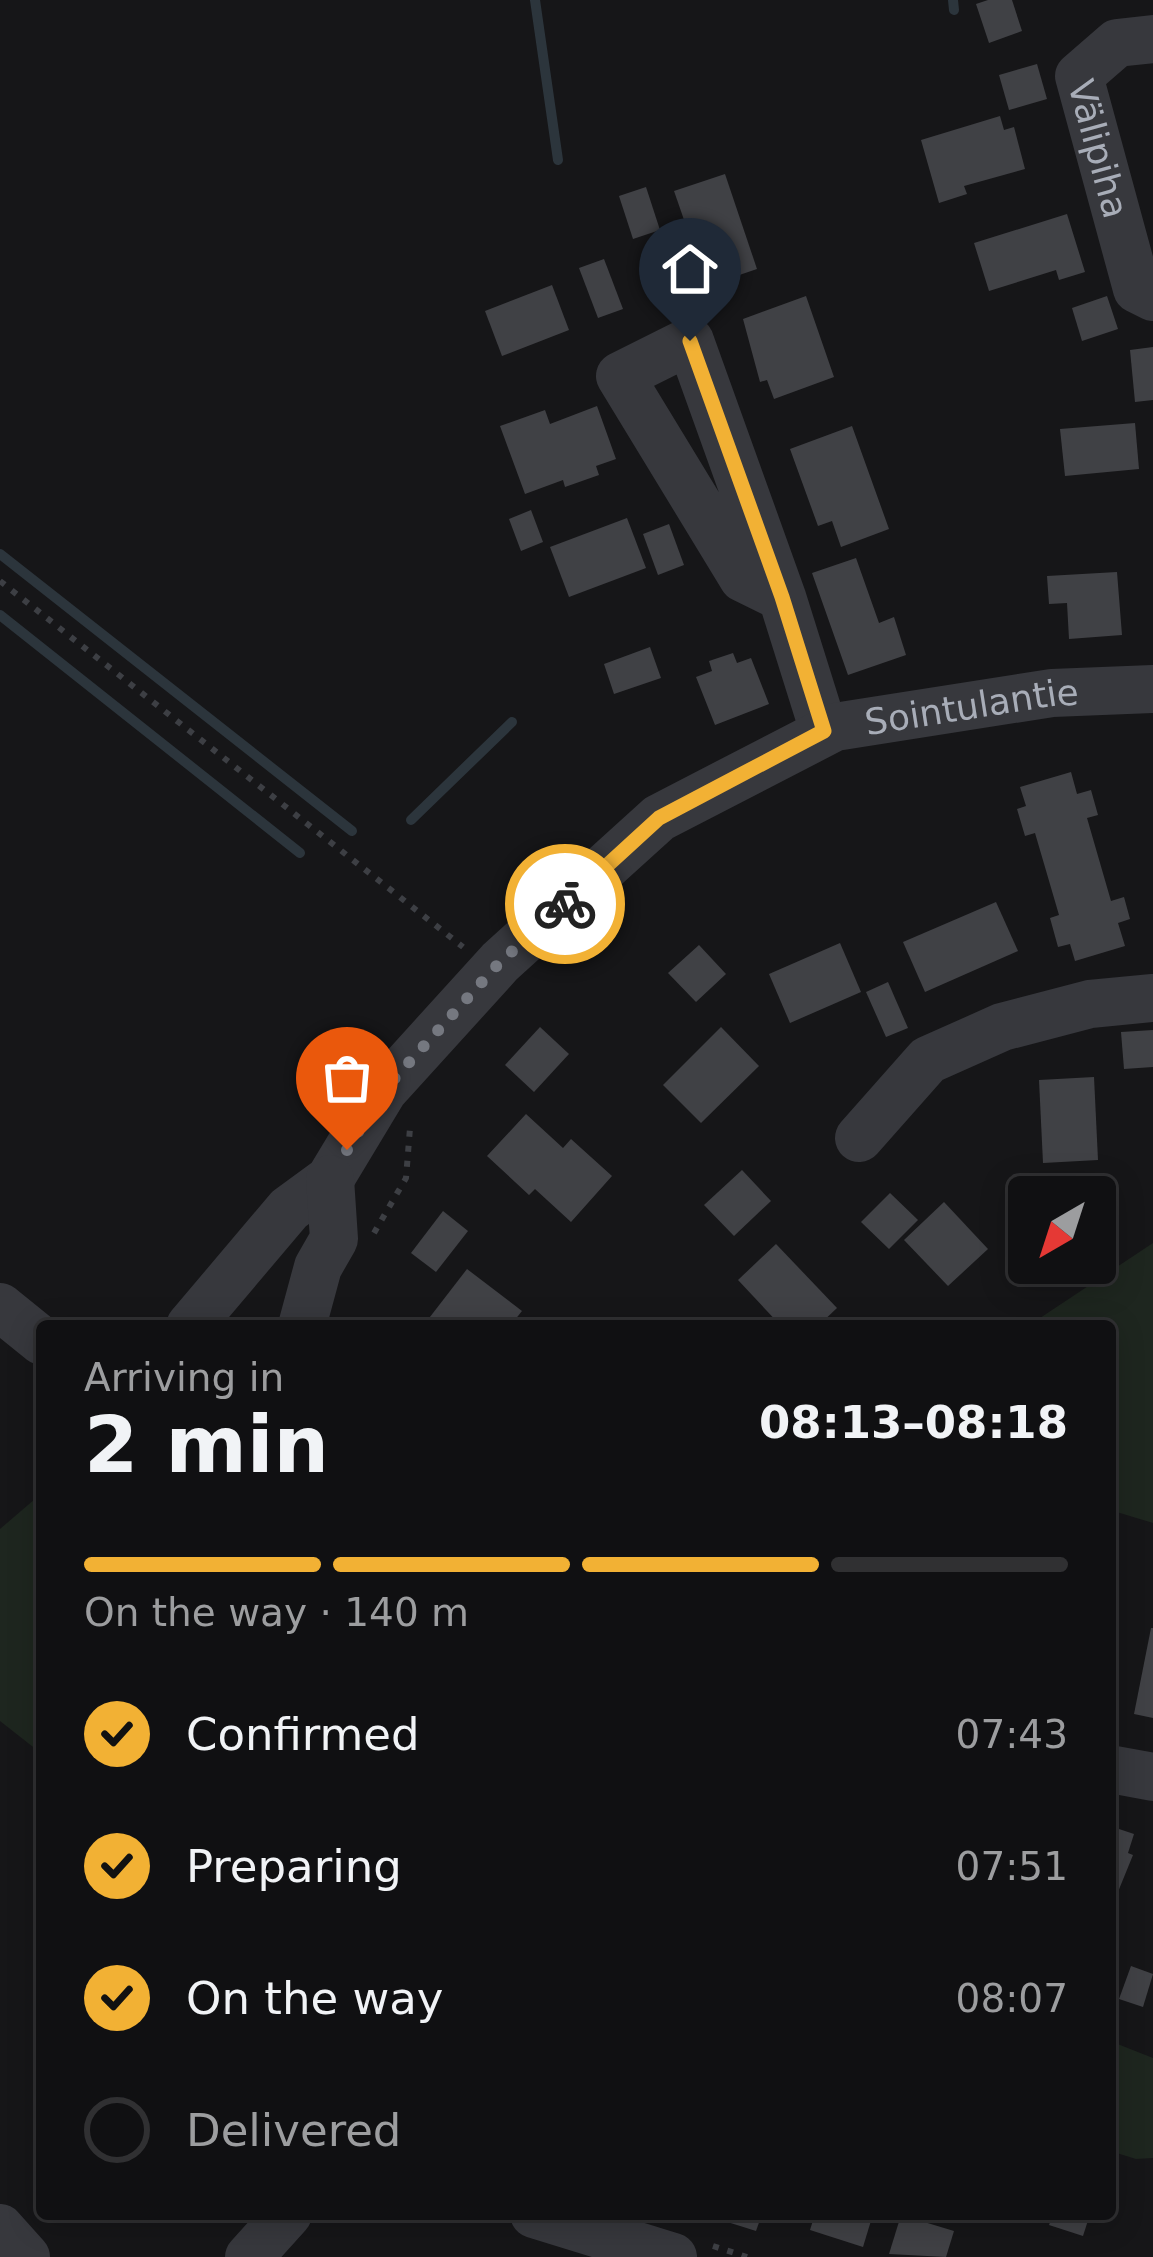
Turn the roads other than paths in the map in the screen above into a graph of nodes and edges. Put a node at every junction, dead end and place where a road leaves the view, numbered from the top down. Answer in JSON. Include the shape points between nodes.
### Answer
{"nodes":[{"id":1,"x":1153,"y":39,"type":"edge"},
{"id":2,"x":1153,"y":297,"type":"edge"},
{"id":3,"x":782,"y":597,"type":"junction"},
{"id":4,"x":1153,"y":689,"type":"edge"},
{"id":5,"x":824,"y":731,"type":"junction"},
{"id":6,"x":1153,"y":998,"type":"edge"},
{"id":7,"x":859,"y":1138,"type":"dead end"},
{"id":8,"x":330,"y":1179,"type":"junction"},
{"id":9,"x":0,"y":1307,"type":"edge"},
{"id":10,"x":195,"y":1320,"type":"edge"},
{"id":11,"x":304,"y":1320,"type":"edge"},
{"id":12,"x":36,"y":1336,"type":"edge"},
{"id":13,"x":1116,"y":1770,"type":"edge"},
{"id":14,"x":1153,"y":1777,"type":"edge"},
{"id":15,"x":283,"y":2220,"type":"edge"},
{"id":16,"x":554,"y":2220,"type":"edge"},
{"id":17,"x":0,"y":2228,"type":"edge"},
{"id":18,"x":26,"y":2257,"type":"edge"},
{"id":19,"x":249,"y":2257,"type":"edge"},
{"id":20,"x":674,"y":2257,"type":"edge"}],
"edges":[{"from":1,"to":2,"type":"street","name":"Välipiha","via":[[1117,43],[1079,76],[1137,289]]},
{"from":3,"to":3,"type":"street","via":[[690,341],[620,376],[743,578]]},
{"from":3,"to":5,"type":"street"},
{"from":4,"to":5,"type":"street","name":"Sointulantie","via":[[1052,693]]},
{"from":5,"to":8,"type":"street","name":"Sointulantie","via":[[659,818],[493,971],[383,1091]]},
{"from":6,"to":7,"type":"street","via":[[1024,1022],[928,1060]]},
{"from":8,"to":10,"type":"street","via":[[290,1209]]},
{"from":8,"to":11,"type":"street","via":[[334,1239],[317,1267]]},
{"from":9,"to":12,"type":"street"},
{"from":13,"to":14,"type":"street"},
{"from":15,"to":19,"type":"street"},
{"from":16,"to":20,"type":"street"},
{"from":17,"to":18,"type":"street"}]}
